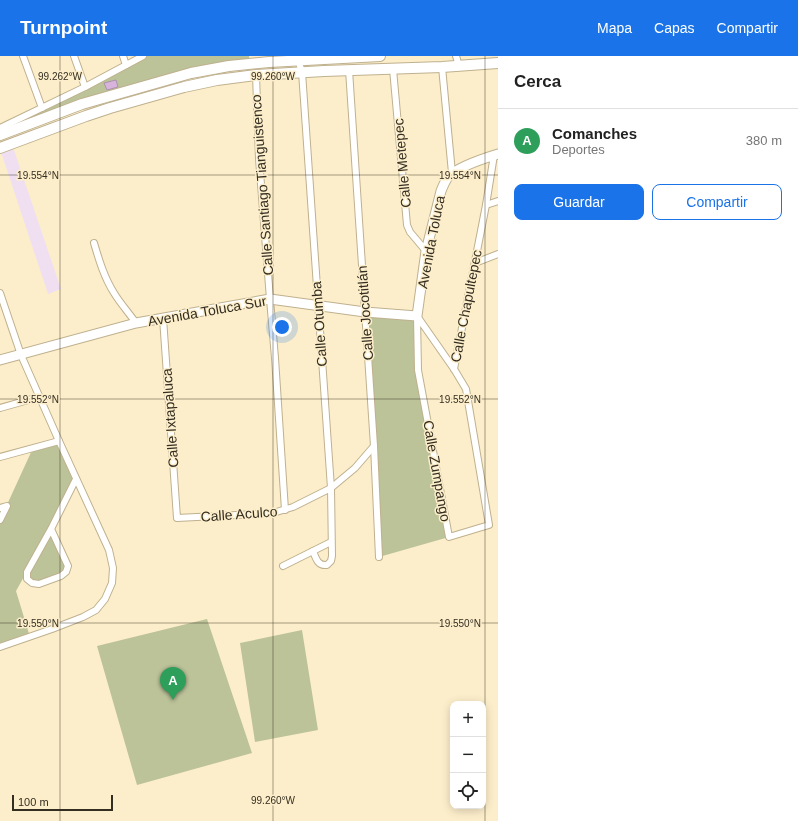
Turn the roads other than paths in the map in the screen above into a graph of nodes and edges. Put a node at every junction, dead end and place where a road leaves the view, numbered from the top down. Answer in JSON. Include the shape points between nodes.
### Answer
{"nodes":[{"id":1,"x":23,"y":56,"type":"edge"},
{"id":2,"x":74,"y":56,"type":"edge"},
{"id":3,"x":123,"y":56,"type":"edge"},
{"id":4,"x":143,"y":56,"type":"edge"},
{"id":5,"x":280,"y":56,"type":"edge"},
{"id":6,"x":380,"y":56,"type":"edge"},
{"id":7,"x":298,"y":60,"type":"junction"},
{"id":8,"x":457,"y":61,"type":"edge"},
{"id":9,"x":269,"y":62,"type":"junction"},
{"id":10,"x":498,"y":63,"type":"edge"},
{"id":11,"x":126,"y":65,"type":"junction"},
{"id":12,"x":442,"y":67,"type":"junction"},
{"id":13,"x":393,"y":69,"type":"junction"},
{"id":14,"x":349,"y":70,"type":"junction"},
{"id":15,"x":302,"y":72,"type":"junction"},
{"id":16,"x":191,"y":73,"type":"junction"},
{"id":17,"x":256,"y":75,"type":"junction"},
{"id":18,"x":193,"y":85,"type":"junction"},
{"id":19,"x":85,"y":87,"type":"junction"},
{"id":20,"x":42,"y":108,"type":"junction"},
{"id":21,"x":0,"y":132,"type":"edge"},
{"id":22,"x":0,"y":148,"type":"edge"},
{"id":23,"x":496,"y":154,"type":"edge"},
{"id":24,"x":452,"y":173,"type":"junction"},
{"id":25,"x":498,"y":201,"type":"edge"},
{"id":26,"x":486,"y":205,"type":"junction"},
{"id":27,"x":94,"y":243,"type":"dead end"},
{"id":28,"x":426,"y":251,"type":"junction"},
{"id":29,"x":498,"y":254,"type":"edge"},
{"id":30,"x":474,"y":263,"type":"junction"},
{"id":31,"x":0,"y":294,"type":"edge"},
{"id":32,"x":270,"y":299,"type":"junction"},
{"id":33,"x":318,"y":306,"type":"junction"},
{"id":34,"x":365,"y":312,"type":"junction"},
{"id":35,"x":417,"y":316,"type":"junction"},
{"id":36,"x":163,"y":318,"type":"junction"},
{"id":37,"x":136,"y":323,"type":"junction"},
{"id":38,"x":21,"y":355,"type":"junction"},
{"id":39,"x":0,"y":360,"type":"edge"},
{"id":40,"x":454,"y":369,"type":"junction"},
{"id":41,"x":39,"y":397,"type":"junction"},
{"id":42,"x":0,"y":408,"type":"edge"},
{"id":43,"x":59,"y":441,"type":"junction"},
{"id":44,"x":374,"y":446,"type":"junction"},
{"id":45,"x":0,"y":457,"type":"edge"},
{"id":46,"x":76,"y":479,"type":"junction"},
{"id":47,"x":331,"y":488,"type":"junction"},
{"id":48,"x":0,"y":508,"type":"edge"},
{"id":49,"x":285,"y":510,"type":"junction"},
{"id":50,"x":177,"y":518,"type":"joint"},
{"id":51,"x":0,"y":520,"type":"edge"},
{"id":52,"x":489,"y":525,"type":"joint"},
{"id":53,"x":51,"y":529,"type":"junction"},
{"id":54,"x":331,"y":542,"type":"junction"},
{"id":55,"x":313,"y":551,"type":"junction"},
{"id":56,"x":379,"y":557,"type":"dead end"},
{"id":57,"x":283,"y":566,"type":"dead end"},
{"id":58,"x":0,"y":647,"type":"edge"}],
"edges":[{"from":1,"to":20,"type":"street"},
{"from":2,"to":19,"type":"street"},
{"from":3,"to":11,"type":"street"},
{"from":4,"to":11,"type":"street"},
{"from":5,"to":9,"type":"street"},
{"from":6,"to":7,"type":"main road"},
{"from":7,"to":9,"type":"main road"},
{"from":7,"to":15,"type":"street","name":"Calle Otumba"},
{"from":8,"to":10,"type":"main road"},
{"from":8,"to":12,"type":"main road"},
{"from":9,"to":16,"type":"main road"},
{"from":11,"to":19,"type":"street"},
{"from":12,"to":13,"type":"main road"},
{"from":12,"to":24,"type":"street"},
{"from":13,"to":14,"type":"main road"},
{"from":13,"to":28,"type":"street","name":"Calle Metepec","via":[[407,225]]},
{"from":14,"to":15,"type":"main road"},
{"from":14,"to":34,"type":"street","name":"Calle Jocotitlán"},
{"from":15,"to":17,"type":"main road"},
{"from":15,"to":33,"type":"street","name":"Calle Otumba"},
{"from":16,"to":18,"type":"main road"},
{"from":16,"to":21,"type":"main road","via":[[82,104]]},
{"from":17,"to":18,"type":"main road"},
{"from":17,"to":32,"type":"street","name":"Calle Santiago Tianguistenco","via":[[259,159]]},
{"from":18,"to":22,"type":"main road","via":[[92,114]]},
{"from":19,"to":20,"type":"street"},
{"from":20,"to":21,"type":"street"},
{"from":23,"to":24,"type":"street"},
{"from":23,"to":26,"type":"street","name":"Calle Chapultepec"},
{"from":24,"to":28,"type":"street","name":"Avenida Toluca","via":[[441,191]]},
{"from":25,"to":26,"type":"street"},
{"from":26,"to":30,"type":"street","name":"Calle Chapultepec"},
{"from":27,"to":37,"type":"street","via":[[107,281]]},
{"from":28,"to":35,"type":"street","name":"Avenida Toluca"},
{"from":29,"to":30,"type":"street"},
{"from":30,"to":40,"type":"street","name":"Calle Chapultepec"},
{"from":31,"to":38,"type":"street"},
{"from":32,"to":33,"type":"street","name":"Avenida Toluca Sur"},
{"from":32,"to":36,"type":"street","name":"Avenida Toluca Sur"},
{"from":32,"to":49,"type":"street","name":"Calle Santiago Tianguistenco"},
{"from":33,"to":34,"type":"street","name":"Avenida Toluca Sur"},
{"from":33,"to":47,"type":"street","name":"Calle Otumba"},
{"from":34,"to":35,"type":"street","name":"Avenida Toluca Sur"},
{"from":34,"to":44,"type":"street","name":"Calle Jocotitlán"},
{"from":35,"to":40,"type":"street"},
{"from":35,"to":52,"type":"street","name":"Calle Zumpango","via":[[418,370],[449,537]]},
{"from":36,"to":37,"type":"street","name":"Avenida Toluca Sur"},
{"from":36,"to":50,"type":"street","name":"Calle Ixtapaluca"},
{"from":37,"to":38,"type":"street","name":"Avenida Toluca Sur"},
{"from":38,"to":39,"type":"street","name":"Avenida Toluca Sur"},
{"from":38,"to":41,"type":"street"},
{"from":40,"to":52,"type":"street","name":"Calle Chapultepec","via":[[466,389]]},
{"from":41,"to":42,"type":"street"},
{"from":41,"to":43,"type":"street"},
{"from":43,"to":45,"type":"street"},
{"from":43,"to":46,"type":"street"},
{"from":44,"to":47,"type":"street","name":"Calle Aculco","via":[[355,468]]},
{"from":44,"to":56,"type":"street","name":"Calle Jocotitlán"},
{"from":46,"to":53,"type":"street"},
{"from":46,"to":58,"type":"street","via":[[109,550],[113,568],[112,583],[105,599],[96,610],[83,617]]},
{"from":47,"to":49,"type":"street","name":"Calle Aculco"},
{"from":47,"to":54,"type":"street","name":"Calle Otumba"},
{"from":48,"to":51,"type":"street","via":[[7,506]]},
{"from":49,"to":50,"type":"street","name":"Calle Aculco","via":[[273,513]]},
{"from":53,"to":53,"type":"street","via":[[27,572],[26,579],[32,583],[39,584],[66,572],[68,566]]},
{"from":54,"to":55,"type":"street"},
{"from":54,"to":55,"type":"street","name":"Calle Otumba","via":[[332,556],[327,565],[318,562]]},
{"from":55,"to":57,"type":"street"}]}
